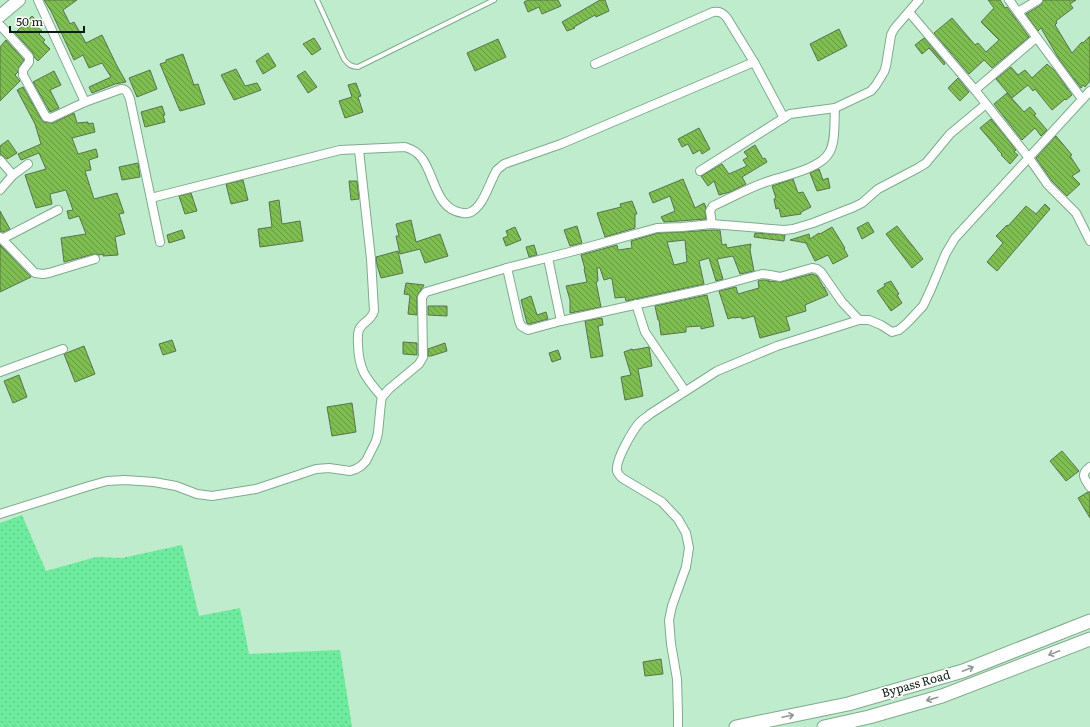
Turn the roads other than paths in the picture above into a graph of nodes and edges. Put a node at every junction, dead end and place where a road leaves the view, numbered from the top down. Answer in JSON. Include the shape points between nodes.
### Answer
{"nodes":[{"id":1,"x":19,"y":0,"type":"edge"},
{"id":2,"x":38,"y":0,"type":"edge"},
{"id":3,"x":317,"y":0,"type":"edge"},
{"id":4,"x":494,"y":0,"type":"edge"},
{"id":5,"x":1009,"y":0,"type":"edge"},
{"id":6,"x":1038,"y":0,"type":"edge"},
{"id":7,"x":918,"y":1,"type":"edge"},
{"id":8,"x":908,"y":12,"type":"junction"},
{"id":9,"x":1018,"y":12,"type":"junction"},
{"id":10,"x":0,"y":16,"type":"edge"},
{"id":11,"x":0,"y":25,"type":"edge"},
{"id":12,"x":1036,"y":38,"type":"junction"},
{"id":13,"x":754,"y":62,"type":"junction"},
{"id":14,"x":595,"y":64,"type":"dead end"},
{"id":15,"x":975,"y":90,"type":"junction"},
{"id":16,"x":1090,"y":91,"type":"edge"},
{"id":17,"x":1082,"y":99,"type":"junction"},
{"id":18,"x":84,"y":102,"type":"junction"},
{"id":19,"x":986,"y":104,"type":"junction"},
{"id":20,"x":834,"y":108,"type":"junction"},
{"id":21,"x":784,"y":118,"type":"junction"},
{"id":22,"x":359,"y":150,"type":"junction"},
{"id":23,"x":1028,"y":158,"type":"junction"},
{"id":24,"x":0,"y":160,"type":"edge"},
{"id":25,"x":28,"y":164,"type":"dead end"},
{"id":26,"x":700,"y":171,"type":"dead end"},
{"id":27,"x":13,"y":175,"type":"junction"},
{"id":28,"x":0,"y":190,"type":"edge"},
{"id":29,"x":151,"y":198,"type":"junction"},
{"id":30,"x":58,"y":210,"type":"dead end"},
{"id":31,"x":712,"y":224,"type":"junction"},
{"id":32,"x":1,"y":238,"type":"edge"},
{"id":33,"x":1090,"y":241,"type":"edge"},
{"id":34,"x":160,"y":242,"type":"dead end"},
{"id":35,"x":548,"y":258,"type":"junction"},
{"id":36,"x":95,"y":259,"type":"dead end"},
{"id":37,"x":507,"y":268,"type":"junction"},
{"id":38,"x":636,"y":304,"type":"junction"},
{"id":39,"x":859,"y":320,"type":"junction"},
{"id":40,"x":561,"y":321,"type":"junction"},
{"id":41,"x":63,"y":349,"type":"dead end"},
{"id":42,"x":0,"y":372,"type":"edge"},
{"id":43,"x":685,"y":391,"type":"junction"},
{"id":44,"x":382,"y":396,"type":"junction"},
{"id":45,"x":1090,"y":467,"type":"edge"},
{"id":46,"x":1090,"y":486,"type":"edge"},
{"id":47,"x":0,"y":514,"type":"edge"},
{"id":48,"x":1090,"y":621,"type":"edge"},
{"id":49,"x":1090,"y":639,"type":"edge"},
{"id":50,"x":678,"y":727,"type":"edge"},
{"id":51,"x":736,"y":727,"type":"edge"},
{"id":52,"x":824,"y":727,"type":"edge"}],
"edges":[{"from":1,"to":10,"type":"main road"},
{"from":2,"to":18,"type":"street"},
{"from":3,"to":4,"type":"lane","via":[[344,59],[353,67],[358,67]]},
{"from":5,"to":9,"type":"street"},
{"from":6,"to":9,"type":"street"},
{"from":7,"to":8,"type":"street"},
{"from":8,"to":15,"type":"street"},
{"from":8,"to":20,"type":"street","via":[[891,35],[886,66],[876,85],[871,91]]},
{"from":9,"to":12,"type":"street"},
{"from":11,"to":18,"type":"street","via":[[29,57],[23,75],[46,117],[51,118]]},
{"from":12,"to":15,"type":"street"},
{"from":12,"to":17,"type":"street"},
{"from":13,"to":14,"type":"street","via":[[727,18],[719,12],[713,12]]},
{"from":13,"to":21,"type":"street"},
{"from":13,"to":22,"type":"street","via":[[560,144],[504,164],[497,170],[475,210],[468,213],[458,212],[441,199],[428,167],[414,150],[405,147]]},
{"from":15,"to":19,"type":"street"},
{"from":16,"to":17,"type":"street"},
{"from":17,"to":23,"type":"street"},
{"from":18,"to":29,"type":"street","via":[[121,89],[128,92]]},
{"from":19,"to":23,"type":"street"},
{"from":19,"to":31,"type":"street","via":[[950,134],[926,163],[878,189],[854,207],[793,229]]},
{"from":20,"to":21,"type":"street","via":[[799,112]]},
{"from":20,"to":31,"type":"street","via":[[833,143],[824,160],[713,206],[710,211]]},
{"from":21,"to":26,"type":"street"},
{"from":22,"to":29,"type":"street","via":[[340,150]]},
{"from":22,"to":44,"type":"street","via":[[374,311],[359,329],[358,358],[368,381]]},
{"from":23,"to":33,"type":"street","via":[[1048,185],[1076,213]]},
{"from":23,"to":39,"type":"street","via":[[955,238],[923,306],[908,323],[892,332],[869,320]]},
{"from":24,"to":27,"type":"street"},
{"from":25,"to":27,"type":"street"},
{"from":27,"to":28,"type":"street"},
{"from":29,"to":34,"type":"street"},
{"from":30,"to":32,"type":"street"},
{"from":31,"to":35,"type":"street","via":[[657,228]]},
{"from":32,"to":36,"type":"street","via":[[38,274]]},
{"from":35,"to":37,"type":"street"},
{"from":35,"to":40,"type":"street"},
{"from":37,"to":40,"type":"street","via":[[521,326],[528,330]]},
{"from":37,"to":44,"type":"street","via":[[429,290],[424,294],[422,361]]},
{"from":38,"to":39,"type":"street","via":[[762,274],[780,277],[812,268],[821,272],[842,302]]},
{"from":38,"to":40,"type":"street"},
{"from":38,"to":43,"type":"street","via":[[645,332]]},
{"from":39,"to":43,"type":"street","via":[[777,346],[717,371]]},
{"from":41,"to":42,"type":"street"},
{"from":43,"to":50,"type":"street","via":[[641,422],[621,454],[617,466],[622,478],[662,502],[678,519],[686,533],[689,548],[686,567],[669,620],[676,679]]},
{"from":44,"to":47,"type":"street","via":[[376,441],[366,461],[356,469],[316,469],[256,490],[212,496],[154,482],[107,481]]},
{"from":45,"to":46,"type":"street","via":[[1084,476]]},
{"from":51,"to":48,"type":"main road","name":"Bypass Road","one_way":true,"via":[[848,704],[963,671]]},
{"from":49,"to":52,"type":"main road","name":"Bypass Road","one_way":true,"via":[[942,696]]}]}
